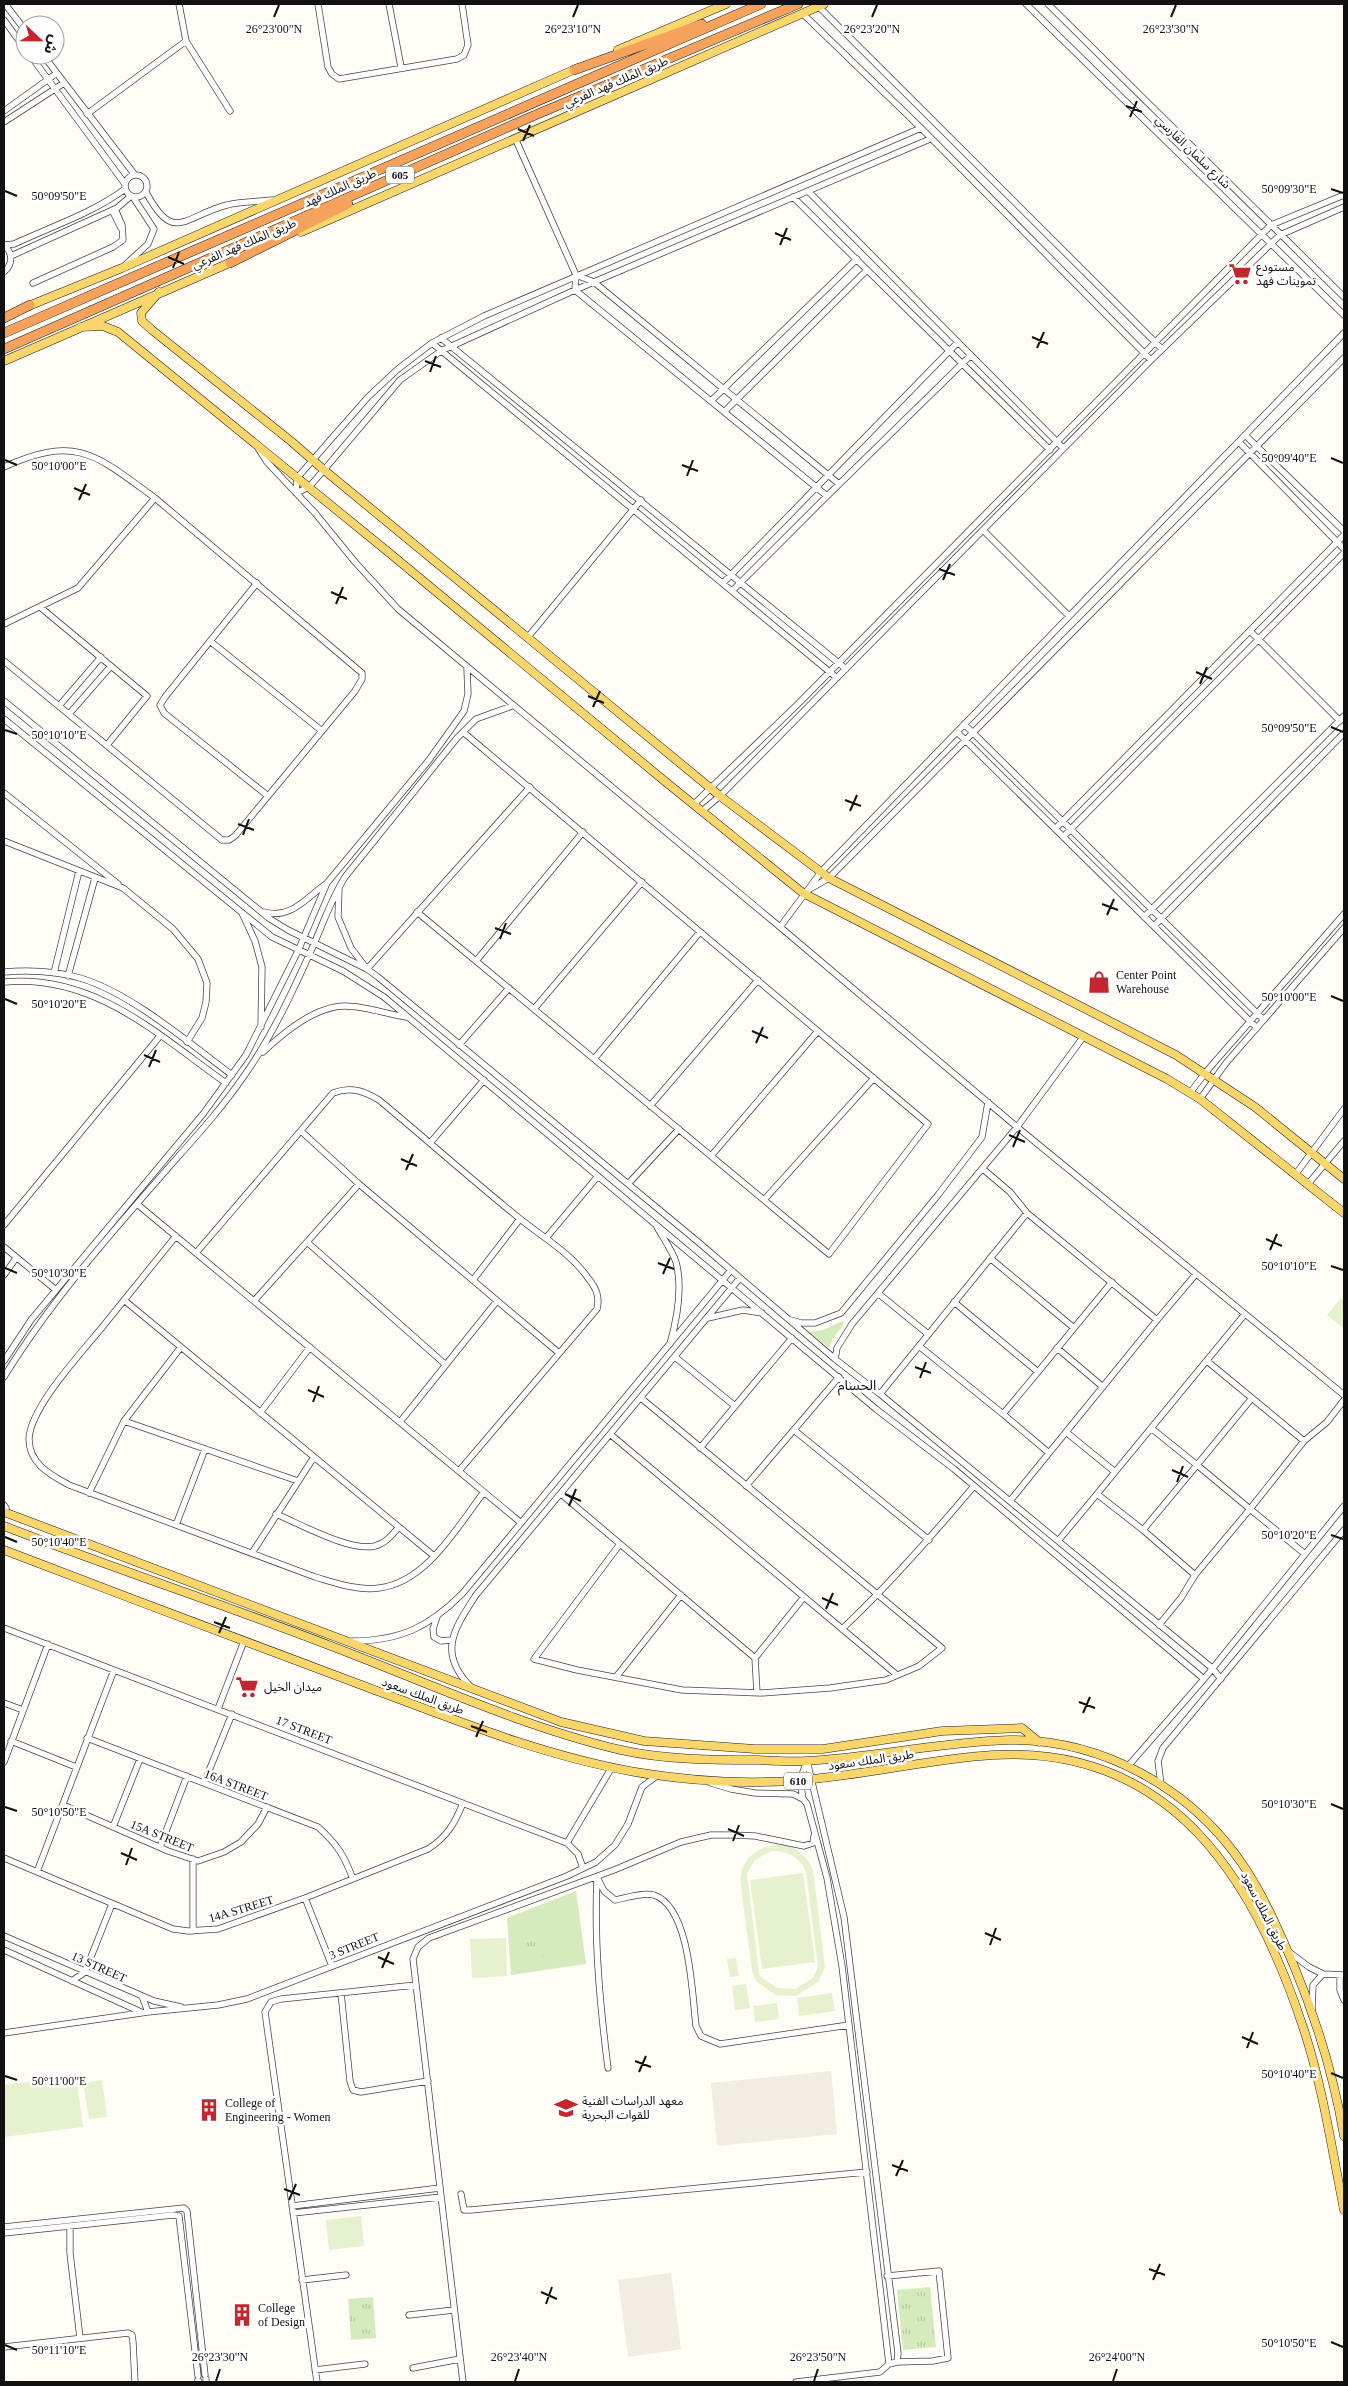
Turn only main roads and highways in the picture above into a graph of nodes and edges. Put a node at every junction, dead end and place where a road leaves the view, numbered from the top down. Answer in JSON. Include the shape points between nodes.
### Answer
{"nodes":[{"id":1,"x":726,"y":4,"type":"edge"},
{"id":2,"x":756,"y":4,"type":"edge"},
{"id":3,"x":760,"y":4,"type":"edge"},
{"id":4,"x":798,"y":4,"type":"edge"},
{"id":5,"x":821,"y":5,"type":"edge"},
{"id":6,"x":574,"y":70,"type":"junction"},
{"id":7,"x":465,"y":146,"type":"junction"},
{"id":8,"x":230,"y":263,"type":"junction"},
{"id":9,"x":159,"y":292,"type":"junction"},
{"id":10,"x":30,"y":306,"type":"joint"},
{"id":11,"x":4,"y":317,"type":"edge"},
{"id":12,"x":81,"y":327,"type":"junction"},
{"id":13,"x":4,"y":333,"type":"edge"},
{"id":14,"x":4,"y":349,"type":"edge"},
{"id":15,"x":4,"y":361,"type":"edge"},
{"id":16,"x":1344,"y":1179,"type":"edge"},
{"id":17,"x":1344,"y":1213,"type":"edge"},
{"id":18,"x":5,"y":1508,"type":"edge"},
{"id":19,"x":4,"y":1526,"type":"edge"},
{"id":20,"x":4,"y":1550,"type":"edge"},
{"id":21,"x":1040,"y":1742,"type":"junction"},
{"id":22,"x":1344,"y":2136,"type":"edge"},
{"id":23,"x":1344,"y":2210,"type":"edge"}],
"edges":[{"from":1,"to":6,"type":"main road"},
{"from":2,"to":6,"type":"highway"},
{"from":3,"to":13,"type":"highway","name":"طريق الملك فهد","number":"605"},
{"from":4,"to":7,"type":"highway","name":"طريق الملك فهد","number":"605"},
{"from":5,"to":8,"type":"main road","name":"طريق الملك فهد الفرعي"},
{"from":6,"to":10,"type":"main road"},
{"from":7,"to":8,"type":"highway"},
{"from":7,"to":14,"type":"highway","name":"طريق الملك فهد","number":"605"},
{"from":8,"to":9,"type":"main road","name":"طريق الملك فهد الفرعي"},
{"from":9,"to":12,"type":"main road","name":"طريق الملك فهد الفرعي"},
{"from":9,"to":16,"type":"main road","via":[[141,312],[142,321],[720,796],[821,872],[1167,1050],[1254,1107]]},
{"from":10,"to":11,"type":"highway"},
{"from":12,"to":15,"type":"main road","name":"طريق الملك فهد الفرعي"},
{"from":12,"to":17,"type":"main road","via":[[103,326],[118,332],[804,893],[1190,1093]]},
{"from":18,"to":21,"type":"main road","via":[[561,1722],[644,1741],[698,1747],[824,1749],[942,1731],[1022,1728]]},
{"from":19,"to":21,"type":"main road","name":"طريق الملك سعود","number":"610","via":[[574,1737],[624,1750],[714,1760],[807,1761],[934,1746],[1011,1740]]},
{"from":20,"to":23,"type":"main road","name":"طريق الملك سعود","number":"610","via":[[490,1733],[585,1762],[658,1775],[741,1782],[813,1779],[976,1756],[1043,1756],[1080,1763],[1126,1780],[1152,1794],[1198,1831],[1236,1880],[1255,1913],[1304,2031],[1323,2103]]},
{"from":21,"to":22,"type":"main road","name":"طريق الملك سعود","number":"610","via":[[1096,1753],[1129,1766],[1161,1784],[1197,1811],[1230,1848],[1252,1880],[1288,1951],[1312,2009],[1334,2086]]}]}
